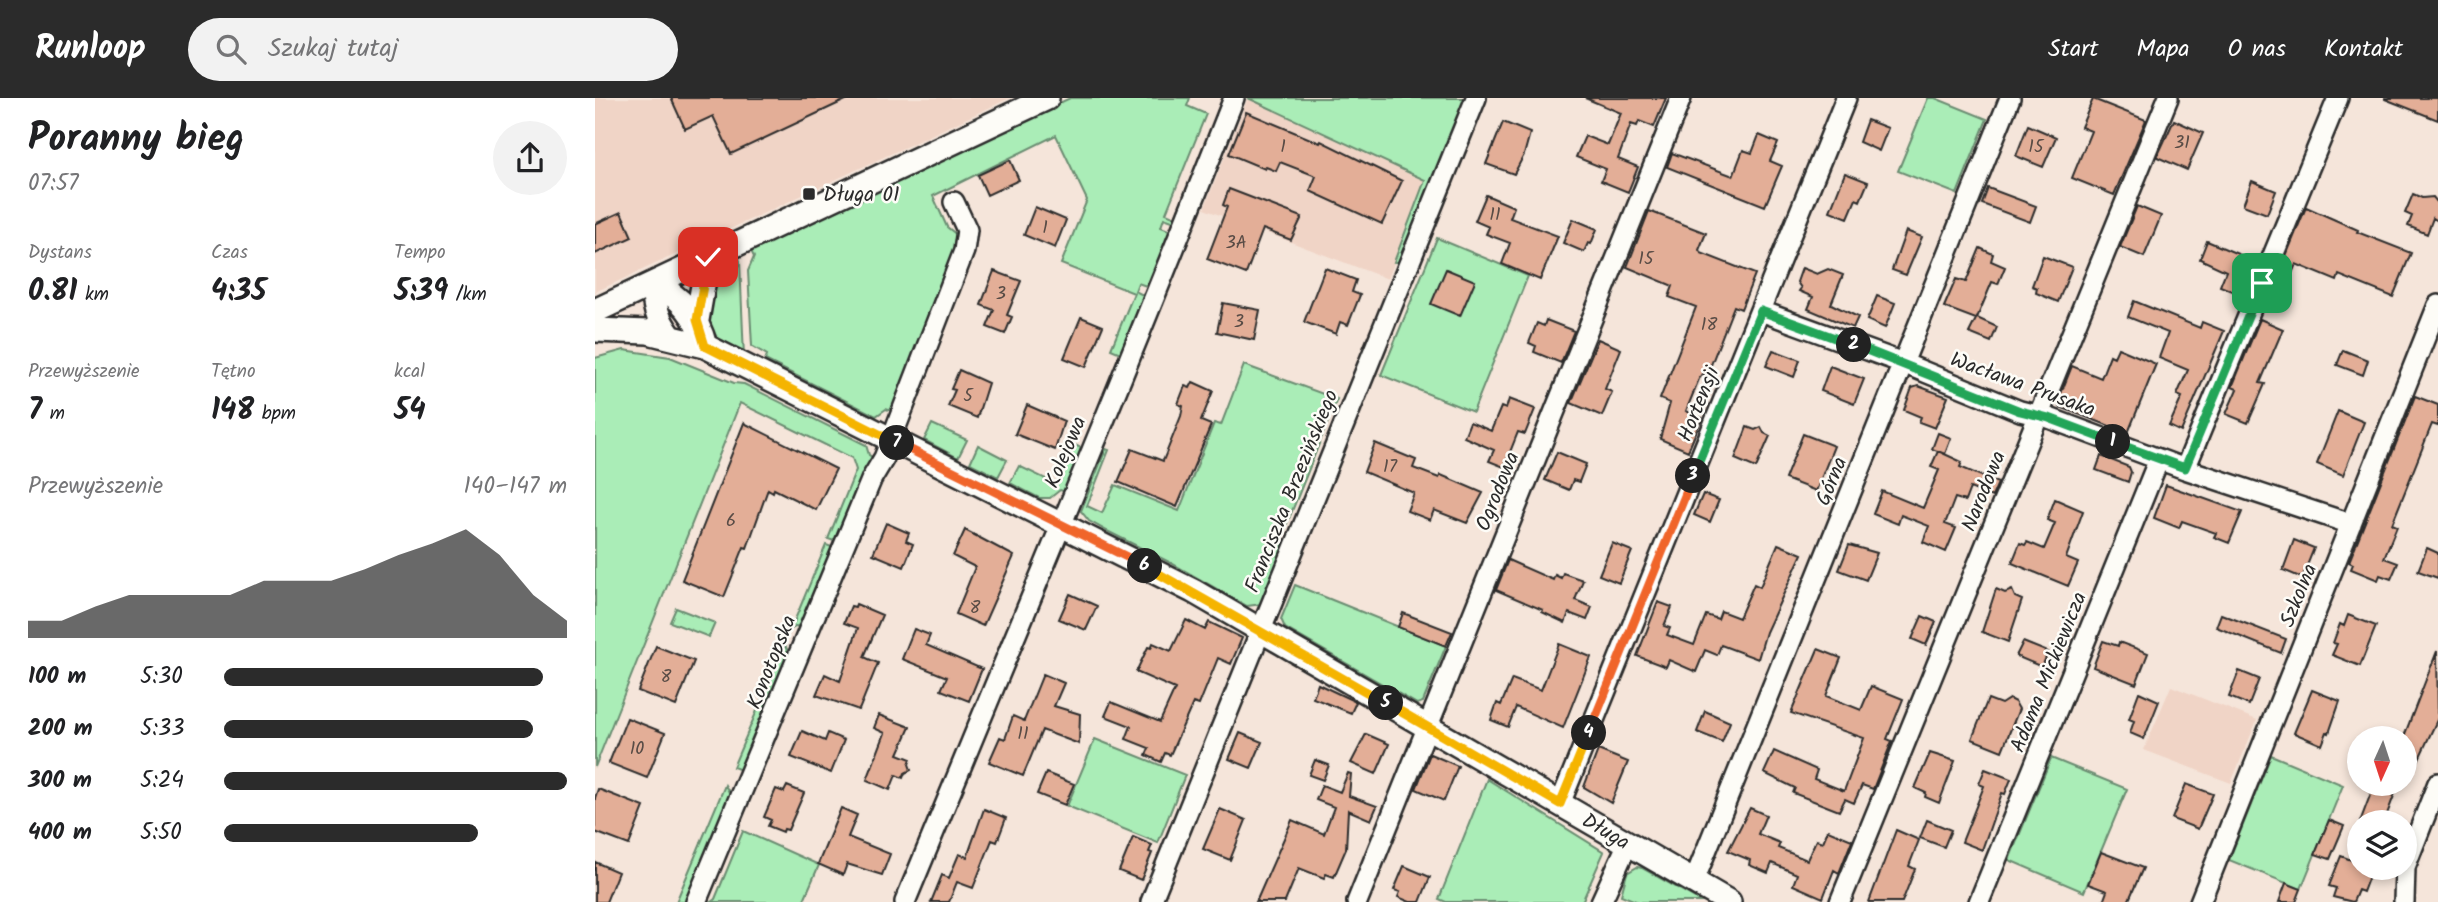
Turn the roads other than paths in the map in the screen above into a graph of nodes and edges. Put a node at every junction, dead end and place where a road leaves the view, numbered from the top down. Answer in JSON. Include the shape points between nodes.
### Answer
{"nodes":[{"id":1,"x":1047,"y":98,"type":"edge"},
{"id":2,"x":1234,"y":98,"type":"edge"},
{"id":3,"x":1476,"y":98,"type":"edge"},
{"id":4,"x":1681,"y":98,"type":"edge"},
{"id":5,"x":1846,"y":98,"type":"edge"},
{"id":6,"x":2010,"y":98,"type":"edge"},
{"id":7,"x":2168,"y":98,"type":"edge"},
{"id":8,"x":2338,"y":98,"type":"edge"},
{"id":9,"x":954,"y":202,"type":"dead end"},
{"id":10,"x":708,"y":257,"type":"junction"},
{"id":11,"x":654,"y":284,"type":"junction"},
{"id":12,"x":2438,"y":305,"type":"edge"},
{"id":13,"x":595,"y":311,"type":"edge"},
{"id":14,"x":1761,"y":311,"type":"junction"},
{"id":15,"x":697,"y":320,"type":"junction"},
{"id":16,"x":595,"y":330,"type":"edge"},
{"id":17,"x":670,"y":336,"type":"junction"},
{"id":18,"x":705,"y":346,"type":"junction"},
{"id":19,"x":1903,"y":363,"type":"junction"},
{"id":20,"x":2038,"y":416,"type":"junction"},
{"id":21,"x":890,"y":439,"type":"junction"},
{"id":22,"x":2159,"y":459,"type":"junction"},
{"id":23,"x":2185,"y":468,"type":"junction"},
{"id":24,"x":1060,"y":524,"type":"junction"},
{"id":25,"x":2351,"y":524,"type":"junction"},
{"id":26,"x":1260,"y":630,"type":"junction"},
{"id":27,"x":1427,"y":726,"type":"junction"},
{"id":28,"x":2438,"y":783,"type":"edge"},
{"id":29,"x":1560,"y":804,"type":"junction"},
{"id":30,"x":1628,"y":843,"type":"junction"},
{"id":31,"x":1694,"y":881,"type":"junction"},
{"id":32,"x":696,"y":902,"type":"edge"},
{"id":33,"x":905,"y":902,"type":"edge"},
{"id":34,"x":1151,"y":902,"type":"edge"},
{"id":35,"x":1357,"y":902,"type":"edge"},
{"id":36,"x":1601,"y":902,"type":"edge"},
{"id":37,"x":1729,"y":902,"type":"edge"},
{"id":38,"x":1840,"y":902,"type":"edge"},
{"id":39,"x":1979,"y":902,"type":"edge"},
{"id":40,"x":2200,"y":902,"type":"edge"},
{"id":41,"x":2404,"y":902,"type":"edge"}],
"edges":[{"from":1,"to":10,"type":"street"},
{"from":2,"to":24,"type":"street","name":"Kolejowa"},
{"from":3,"to":26,"type":"street","name":"Franciszka Brzezińskiego"},
{"from":4,"to":27,"type":"street","name":"Ogrodowa"},
{"from":5,"to":14,"type":"street","name":"Hortensji"},
{"from":6,"to":19,"type":"street","name":"Górna"},
{"from":7,"to":20,"type":"street","name":"Narodowa"},
{"from":8,"to":23,"type":"street"},
{"from":9,"to":21,"type":"street","name":"Konotopska","via":[[967,230],[967,242]]},
{"from":10,"to":11,"type":"street"},
{"from":10,"to":15,"type":"street"},
{"from":11,"to":13,"type":"street"},
{"from":11,"to":15,"type":"street","via":[[669,290]]},
{"from":11,"to":17,"type":"street","via":[[659,322]]},
{"from":12,"to":25,"type":"street","name":"Szkolna"},
{"from":14,"to":19,"type":"street","name":"Wacława Prusaka"},
{"from":14,"to":29,"type":"street","name":"Hortensji"},
{"from":15,"to":18,"type":"street"},
{"from":16,"to":17,"type":"street","name":"Długa"},
{"from":17,"to":18,"type":"street","name":"Długa"},
{"from":18,"to":21,"type":"street","name":"Długa"},
{"from":19,"to":20,"type":"street","name":"Wacława Prusaka"},
{"from":19,"to":31,"type":"street","name":"Górna"},
{"from":20,"to":22,"type":"street","name":"Wacława Prusaka"},
{"from":20,"to":38,"type":"street","name":"Narodowa"},
{"from":21,"to":24,"type":"street","name":"Długa"},
{"from":21,"to":32,"type":"street","name":"Konotopska"},
{"from":22,"to":23,"type":"street","name":"Wacława Prusaka"},
{"from":22,"to":39,"type":"street","name":"Adama Mickiewicza"},
{"from":23,"to":25,"type":"street","name":"Wacława Prusaka"},
{"from":24,"to":26,"type":"street","name":"Długa"},
{"from":24,"to":33,"type":"street","name":"Kolejowa"},
{"from":25,"to":40,"type":"street","name":"Szkolna"},
{"from":26,"to":27,"type":"street","name":"Długa"},
{"from":26,"to":34,"type":"street","name":"Franciszka Brzezińskiego"},
{"from":27,"to":29,"type":"street","name":"Długa"},
{"from":27,"to":35,"type":"street","name":"Ogrodowa"},
{"from":28,"to":41,"type":"street","via":[[2405,867]]},
{"from":29,"to":30,"type":"street","name":"Długa"},
{"from":30,"to":31,"type":"street","name":"Długa"},
{"from":30,"to":36,"type":"street"},
{"from":31,"to":37,"type":"street","name":"Długa"}]}
